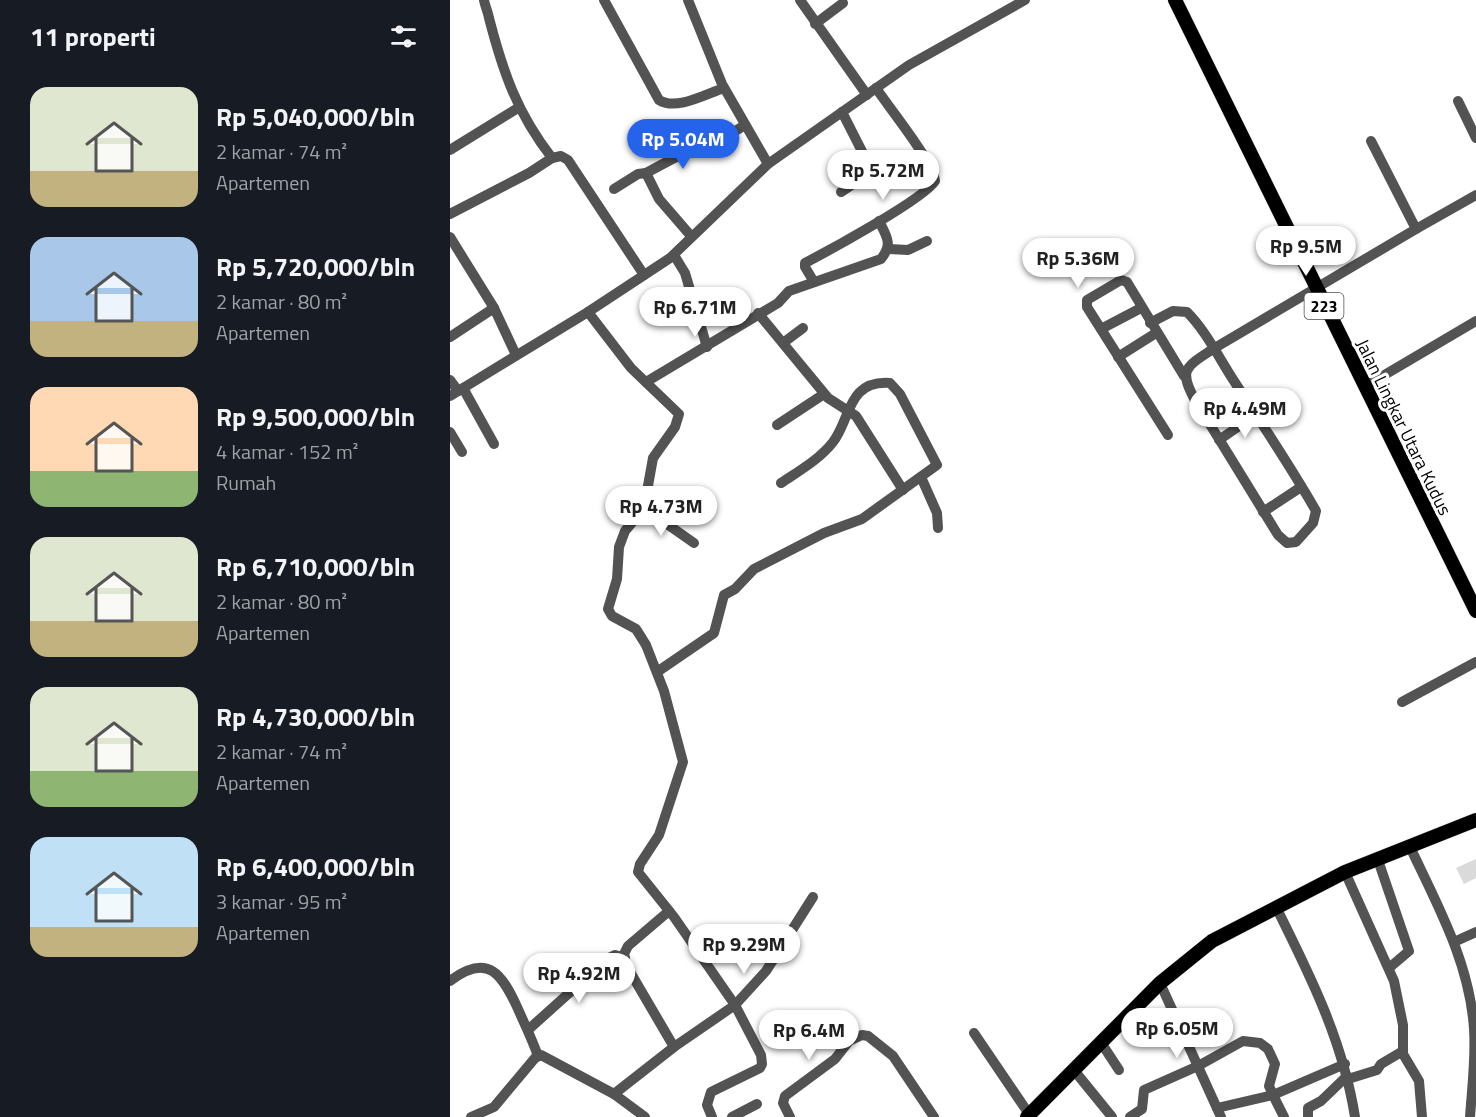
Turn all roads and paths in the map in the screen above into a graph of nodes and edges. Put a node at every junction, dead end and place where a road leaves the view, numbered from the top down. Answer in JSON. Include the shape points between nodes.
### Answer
{"nodes":[{"id":1,"x":484,"y":0,"type":"edge"},
{"id":2,"x":604,"y":0,"type":"edge"},
{"id":3,"x":800,"y":0,"type":"edge"},
{"id":4,"x":1025,"y":0,"type":"edge"},
{"id":5,"x":1175,"y":0,"type":"edge"},
{"id":6,"x":692,"y":1,"type":"edge"},
{"id":7,"x":843,"y":3,"type":"dead end"},
{"id":8,"x":815,"y":24,"type":"junction"},
{"id":9,"x":724,"y":88,"type":"junction"},
{"id":10,"x":871,"y":91,"type":"junction"},
{"id":11,"x":1458,"y":101,"type":"dead end"},
{"id":12,"x":518,"y":108,"type":"junction"},
{"id":13,"x":842,"y":112,"type":"junction"},
{"id":14,"x":745,"y":125,"type":"junction"},
{"id":15,"x":1476,"y":138,"type":"edge"},
{"id":16,"x":1371,"y":141,"type":"dead end"},
{"id":17,"x":450,"y":150,"type":"edge"},
{"id":18,"x":552,"y":158,"type":"junction"},
{"id":19,"x":768,"y":164,"type":"junction"},
{"id":20,"x":646,"y":173,"type":"junction"},
{"id":21,"x":614,"y":189,"type":"dead end"},
{"id":22,"x":841,"y":192,"type":"dead end"},
{"id":23,"x":1476,"y":195,"type":"edge"},
{"id":24,"x":450,"y":214,"type":"edge"},
{"id":25,"x":879,"y":220,"type":"junction"},
{"id":26,"x":1416,"y":229,"type":"junction"},
{"id":27,"x":691,"y":236,"type":"junction"},
{"id":28,"x":450,"y":237,"type":"edge"},
{"id":29,"x":927,"y":241,"type":"dead end"},
{"id":30,"x":889,"y":243,"type":"junction"},
{"id":31,"x":674,"y":255,"type":"junction"},
{"id":32,"x":644,"y":275,"type":"junction"},
{"id":33,"x":813,"y":282,"type":"junction"},
{"id":34,"x":1315,"y":288,"type":"junction"},
{"id":35,"x":494,"y":308,"type":"junction"},
{"id":36,"x":1141,"y":308,"type":"junction"},
{"id":37,"x":588,"y":312,"type":"junction"},
{"id":38,"x":758,"y":314,"type":"junction"},
{"id":39,"x":1476,"y":321,"type":"edge"},
{"id":40,"x":1150,"y":323,"type":"junction"},
{"id":41,"x":803,"y":328,"type":"dead end"},
{"id":42,"x":1101,"y":329,"type":"junction"},
{"id":43,"x":1156,"y":333,"type":"junction"},
{"id":44,"x":450,"y":337,"type":"edge"},
{"id":45,"x":783,"y":343,"type":"junction"},
{"id":46,"x":707,"y":347,"type":"junction"},
{"id":47,"x":1213,"y":349,"type":"junction"},
{"id":48,"x":516,"y":355,"type":"junction"},
{"id":49,"x":1118,"y":357,"type":"junction"},
{"id":50,"x":1184,"y":376,"type":"junction"},
{"id":51,"x":450,"y":380,"type":"edge"},
{"id":52,"x":646,"y":382,"type":"junction"},
{"id":53,"x":1364,"y":387,"type":"junction"},
{"id":54,"x":457,"y":392,"type":"edge"},
{"id":55,"x":824,"y":394,"type":"junction"},
{"id":56,"x":848,"y":409,"type":"junction"},
{"id":57,"x":1255,"y":415,"type":"junction"},
{"id":58,"x":777,"y":425,"type":"dead end"},
{"id":59,"x":450,"y":432,"type":"edge"},
{"id":60,"x":1168,"y":435,"type":"dead end"},
{"id":61,"x":1219,"y":440,"type":"junction"},
{"id":62,"x":494,"y":444,"type":"dead end"},
{"id":63,"x":462,"y":452,"type":"dead end"},
{"id":64,"x":921,"y":477,"type":"junction"},
{"id":65,"x":781,"y":483,"type":"dead end"},
{"id":66,"x":1301,"y":487,"type":"junction"},
{"id":67,"x":903,"y":490,"type":"junction"},
{"id":68,"x":644,"y":508,"type":"junction"},
{"id":69,"x":1263,"y":512,"type":"junction"},
{"id":70,"x":938,"y":528,"type":"dead end"},
{"id":71,"x":694,"y":543,"type":"dead end"},
{"id":72,"x":1476,"y":611,"type":"edge"},
{"id":73,"x":1476,"y":662,"type":"edge"},
{"id":74,"x":657,"y":672,"type":"junction"},
{"id":75,"x":1402,"y":702,"type":"dead end"},
{"id":76,"x":1476,"y":820,"type":"edge"},
{"id":77,"x":1410,"y":847,"type":"junction"},
{"id":78,"x":1378,"y":860,"type":"junction"},
{"id":79,"x":1345,"y":872,"type":"junction"},
{"id":80,"x":813,"y":897,"type":"dead end"},
{"id":81,"x":1276,"y":907,"type":"junction"},
{"id":82,"x":669,"y":911,"type":"junction"},
{"id":83,"x":1476,"y":932,"type":"edge"},
{"id":84,"x":1454,"y":942,"type":"junction"},
{"id":85,"x":625,"y":958,"type":"junction"},
{"id":86,"x":1389,"y":968,"type":"junction"},
{"id":87,"x":450,"y":981,"type":"edge"},
{"id":88,"x":1160,"y":983,"type":"junction"},
{"id":89,"x":735,"y":1005,"type":"junction"},
{"id":90,"x":529,"y":1029,"type":"junction"},
{"id":91,"x":974,"y":1033,"type":"dead end"},
{"id":92,"x":1100,"y":1041,"type":"junction"},
{"id":93,"x":1475,"y":1043,"type":"edge"},
{"id":94,"x":674,"y":1047,"type":"junction"},
{"id":95,"x":1403,"y":1051,"type":"junction"},
{"id":96,"x":537,"y":1056,"type":"junction"},
{"id":97,"x":1345,"y":1064,"type":"junction"},
{"id":98,"x":1198,"y":1066,"type":"junction"},
{"id":99,"x":1073,"y":1069,"type":"junction"},
{"id":100,"x":1119,"y":1070,"type":"dead end"},
{"id":101,"x":1347,"y":1078,"type":"junction"},
{"id":102,"x":614,"y":1094,"type":"junction"},
{"id":103,"x":1273,"y":1095,"type":"junction"},
{"id":104,"x":1474,"y":1103,"type":"edge"},
{"id":105,"x":757,"y":1104,"type":"dead end"},
{"id":106,"x":1219,"y":1112,"type":"edge"},
{"id":107,"x":1028,"y":1115,"type":"edge"},
{"id":108,"x":471,"y":1117,"type":"edge"},
{"id":109,"x":645,"y":1117,"type":"edge"},
{"id":110,"x":712,"y":1117,"type":"edge"},
{"id":111,"x":732,"y":1117,"type":"edge"},
{"id":112,"x":790,"y":1117,"type":"edge"},
{"id":113,"x":934,"y":1117,"type":"edge"},
{"id":114,"x":1112,"y":1117,"type":"edge"},
{"id":115,"x":1130,"y":1117,"type":"edge"},
{"id":116,"x":1284,"y":1117,"type":"edge"},
{"id":117,"x":1308,"y":1117,"type":"edge"},
{"id":118,"x":1355,"y":1117,"type":"edge"},
{"id":119,"x":1422,"y":1117,"type":"edge"},
{"id":120,"x":1470,"y":1117,"type":"edge"}],
"edges":[{"from":1,"to":12,"type":"street","via":[[492,36]]},
{"from":2,"to":9,"type":"street","via":[[658,100],[677,104]]},
{"from":3,"to":8,"type":"street"},
{"from":4,"to":10,"type":"street","via":[[909,65]]},
{"from":5,"to":34,"type":"main road","name":"Jalan Lingkar Utara Kudus","number":"223"},
{"from":6,"to":9,"type":"street"},
{"from":7,"to":8,"type":"street"},
{"from":8,"to":10,"type":"street"},
{"from":9,"to":14,"type":"street"},
{"from":10,"to":13,"type":"street"},
{"from":10,"to":25,"type":"street","via":[[929,167],[935,182]]},
{"from":11,"to":15,"type":"street"},
{"from":12,"to":17,"type":"street"},
{"from":12,"to":18,"type":"street"},
{"from":13,"to":19,"type":"street"},
{"from":13,"to":22,"type":"street","via":[[872,171]]},
{"from":14,"to":19,"type":"street"},
{"from":14,"to":20,"type":"street","via":[[716,143],[693,148]]},
{"from":16,"to":26,"type":"street"},
{"from":18,"to":24,"type":"street"},
{"from":18,"to":32,"type":"street","via":[[561,156],[568,160]]},
{"from":19,"to":27,"type":"street"},
{"from":20,"to":21,"type":"street"},
{"from":20,"to":27,"type":"street","via":[[659,199]]},
{"from":23,"to":26,"type":"street"},
{"from":25,"to":30,"type":"street"},
{"from":25,"to":33,"type":"street","via":[[805,262]]},
{"from":26,"to":34,"type":"street"},
{"from":27,"to":31,"type":"street"},
{"from":28,"to":35,"type":"street"},
{"from":29,"to":30,"type":"street","via":[[908,250]]},
{"from":30,"to":33,"type":"street","via":[[881,259]]},
{"from":31,"to":32,"type":"street"},
{"from":31,"to":46,"type":"street","via":[[686,273]]},
{"from":32,"to":37,"type":"street"},
{"from":33,"to":38,"type":"street","via":[[789,291],[778,303]]},
{"from":34,"to":47,"type":"street"},
{"from":34,"to":53,"type":"main road","name":"Jalan Lingkar Utara Kudus","number":"223"},
{"from":35,"to":44,"type":"street"},
{"from":35,"to":48,"type":"street"},
{"from":36,"to":40,"type":"street"},
{"from":36,"to":42,"type":"street"},
{"from":36,"to":42,"type":"street","via":[[1128,284],[1121,280],[1087,300],[1087,307]]},
{"from":37,"to":48,"type":"street"},
{"from":37,"to":52,"type":"street"},
{"from":38,"to":45,"type":"street"},
{"from":38,"to":46,"type":"street"},
{"from":39,"to":53,"type":"street"},
{"from":40,"to":43,"type":"street"},
{"from":40,"to":47,"type":"street","via":[[1173,311],[1187,312]]},
{"from":41,"to":45,"type":"street"},
{"from":42,"to":49,"type":"street"},
{"from":43,"to":49,"type":"street"},
{"from":43,"to":50,"type":"street"},
{"from":45,"to":55,"type":"street"},
{"from":46,"to":52,"type":"street"},
{"from":47,"to":50,"type":"street","via":[[1189,366]]},
{"from":47,"to":57,"type":"street"},
{"from":48,"to":54,"type":"street"},
{"from":49,"to":60,"type":"street"},
{"from":50,"to":61,"type":"street"},
{"from":51,"to":54,"type":"street"},
{"from":52,"to":68,"type":"street","via":[[680,417],[653,458]]},
{"from":53,"to":72,"type":"main road","name":"Jalan Lingkar Utara Kudus","number":"223"},
{"from":54,"to":62,"type":"street"},
{"from":55,"to":56,"type":"street"},
{"from":55,"to":58,"type":"street"},
{"from":56,"to":64,"type":"street","via":[[862,391],[882,382],[893,385],[936,460],[936,467]]},
{"from":56,"to":65,"type":"street","via":[[834,441]]},
{"from":56,"to":67,"type":"street"},
{"from":57,"to":61,"type":"street"},
{"from":57,"to":66,"type":"street"},
{"from":59,"to":63,"type":"street"},
{"from":61,"to":69,"type":"street"},
{"from":64,"to":67,"type":"street"},
{"from":64,"to":70,"type":"street","via":[[937,513]]},
{"from":66,"to":69,"type":"street"},
{"from":66,"to":69,"type":"street","via":[[1317,516],[1297,541],[1289,543],[1282,539]]},
{"from":67,"to":74,"type":"street","via":[[862,519],[824,533],[754,569],[724,595],[714,633]]},
{"from":68,"to":71,"type":"street"},
{"from":68,"to":74,"type":"street","via":[[625,531],[619,548],[617,579],[609,609],[612,615],[636,629]]},
{"from":73,"to":75,"type":"street"},
{"from":74,"to":82,"type":"street","via":[[683,762],[659,834],[638,872]]},
{"from":76,"to":77,"type":"main road"},
{"from":77,"to":78,"type":"main road"},
{"from":77,"to":84,"type":"street"},
{"from":78,"to":79,"type":"main road"},
{"from":78,"to":86,"type":"street","via":[[1409,951]]},
{"from":79,"to":81,"type":"main road"},
{"from":79,"to":86,"type":"street"},
{"from":80,"to":89,"type":"street","via":[[766,971]]},
{"from":81,"to":88,"type":"main road","via":[[1212,941]]},
{"from":81,"to":97,"type":"street","via":[[1309,974]]},
{"from":82,"to":85,"type":"street","via":[[628,946]]},
{"from":82,"to":89,"type":"street"},
{"from":83,"to":84,"type":"street"},
{"from":84,"to":93,"type":"street","via":[[1471,1002]]},
{"from":85,"to":90,"type":"street","via":[[607,959]]},
{"from":85,"to":94,"type":"street"},
{"from":86,"to":95,"type":"street","via":[[1400,1004]]},
{"from":87,"to":90,"type":"street","via":[[472,968],[498,973],[507,983]]},
{"from":88,"to":92,"type":"main road"},
{"from":88,"to":98,"type":"street"},
{"from":89,"to":94,"type":"street"},
{"from":89,"to":110,"type":"street","via":[[762,1064],[711,1092],[707,1105]]},
{"from":90,"to":96,"type":"street"},
{"from":91,"to":107,"type":"street"},
{"from":92,"to":99,"type":"main road"},
{"from":92,"to":100,"type":"street"},
{"from":93,"to":104,"type":"street"},
{"from":94,"to":102,"type":"street"},
{"from":95,"to":101,"type":"street","via":[[1377,1070]]},
{"from":95,"to":119,"type":"street","via":[[1419,1081]]},
{"from":96,"to":102,"type":"street","via":[[551,1059]]},
{"from":96,"to":108,"type":"street","via":[[494,1107]]},
{"from":97,"to":101,"type":"street"},
{"from":97,"to":103,"type":"street"},
{"from":98,"to":103,"type":"street","via":[[1236,1043],[1260,1043],[1269,1049],[1275,1064],[1269,1086]]},
{"from":98,"to":106,"type":"street"},
{"from":98,"to":115,"type":"street","via":[[1144,1090],[1142,1109]]},
{"from":99,"to":107,"type":"main road"},
{"from":99,"to":114,"type":"street"},
{"from":101,"to":117,"type":"street","via":[[1308,1108]]},
{"from":101,"to":118,"type":"street"},
{"from":102,"to":109,"type":"street"},
{"from":103,"to":106,"type":"street"},
{"from":103,"to":116,"type":"street"},
{"from":104,"to":120,"type":"street"},
{"from":105,"to":111,"type":"street"},
{"from":112,"to":113,"type":"street","via":[[783,1103],[785,1096],[835,1059],[849,1041],[862,1035],[893,1056]]}]}
